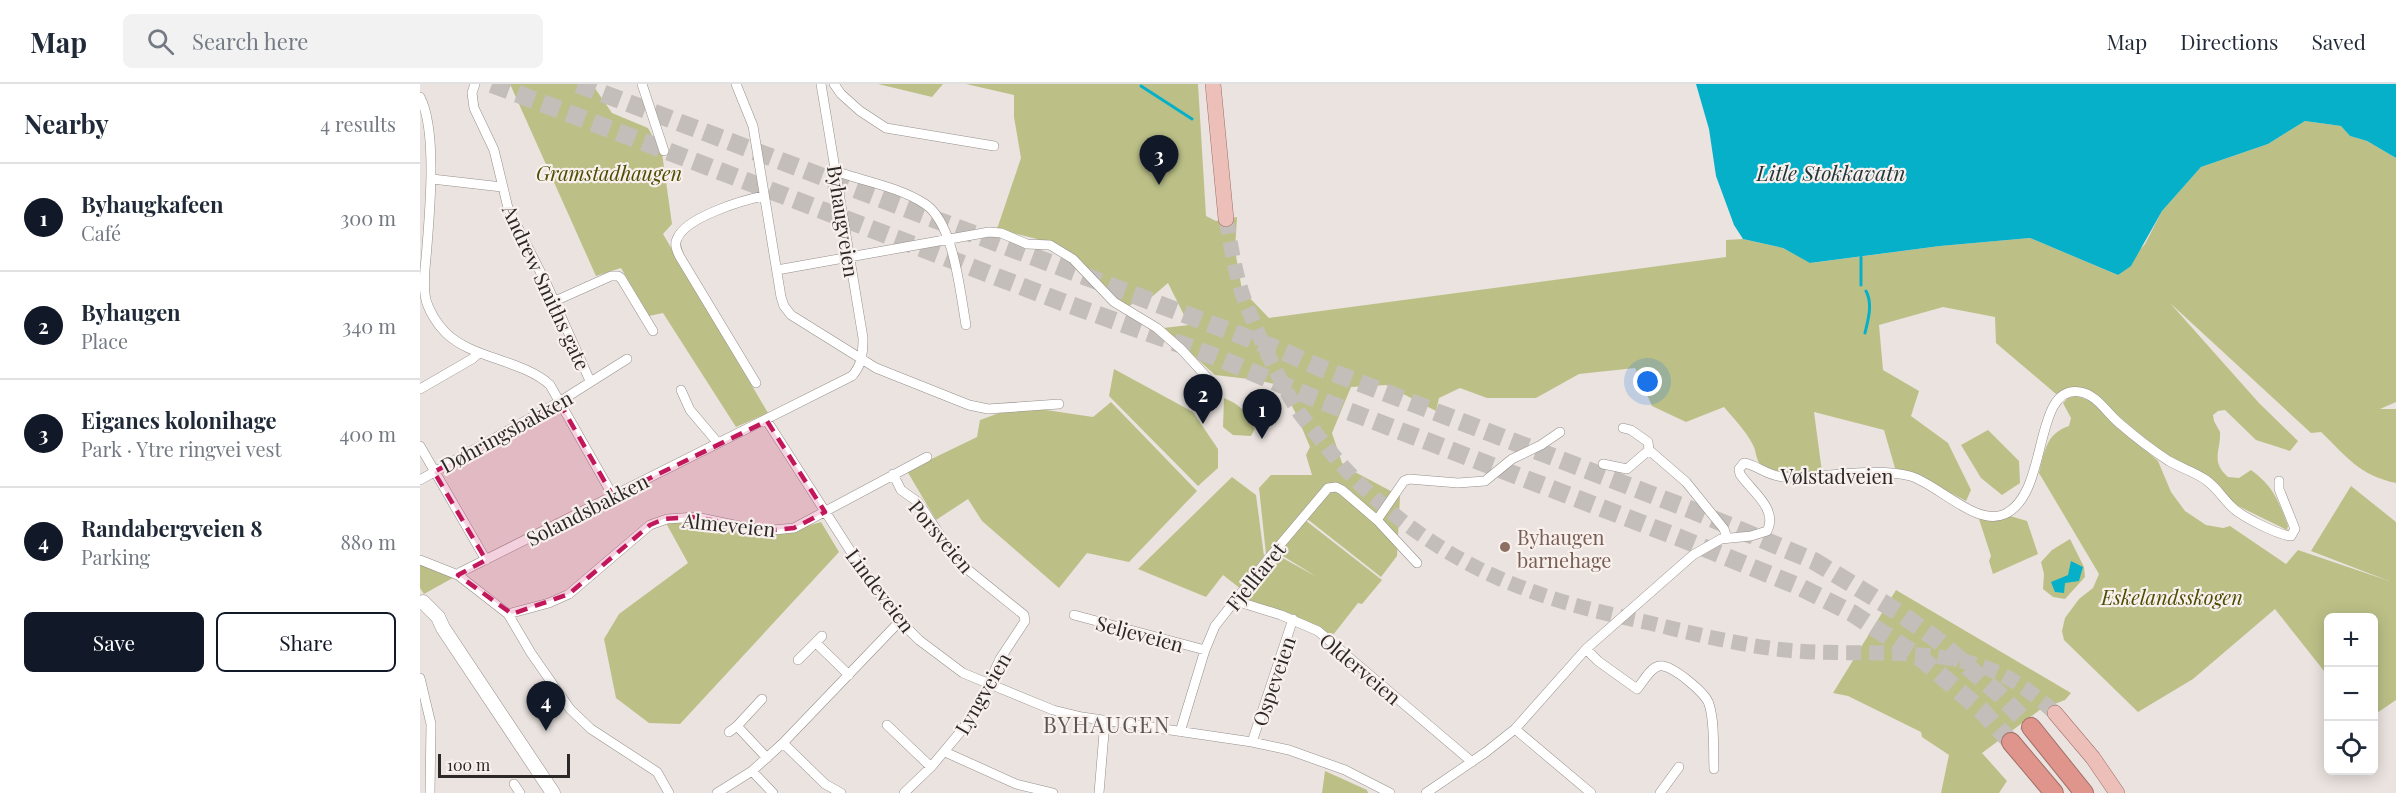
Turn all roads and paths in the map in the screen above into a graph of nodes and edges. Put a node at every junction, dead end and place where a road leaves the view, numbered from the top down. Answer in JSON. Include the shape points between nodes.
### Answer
{"nodes":[{"id":1,"x":475,"y":84,"type":"edge"},
{"id":2,"x":642,"y":84,"type":"edge"},
{"id":3,"x":736,"y":84,"type":"edge"},
{"id":4,"x":821,"y":84,"type":"edge"},
{"id":5,"x":834,"y":84,"type":"edge"},
{"id":6,"x":1213,"y":84,"type":"edge"},
{"id":7,"x":420,"y":97,"type":"edge"},
{"id":8,"x":994,"y":146,"type":"dead end"},
{"id":9,"x":664,"y":151,"type":"dead end"},
{"id":10,"x":837,"y":174,"type":"junction"},
{"id":11,"x":432,"y":179,"type":"junction"},
{"id":12,"x":502,"y":188,"type":"junction"},
{"id":13,"x":764,"y":196,"type":"junction"},
{"id":14,"x":1226,"y":219,"type":"tunnel mouth"},
{"id":15,"x":950,"y":240,"type":"junction"},
{"id":16,"x":850,"y":258,"type":"junction"},
{"id":17,"x":777,"y":270,"type":"junction"},
{"id":18,"x":555,"y":301,"type":"junction"},
{"id":19,"x":966,"y":325,"type":"dead end"},
{"id":20,"x":653,"y":331,"type":"dead end"},
{"id":21,"x":478,"y":352,"type":"junction"},
{"id":22,"x":627,"y":359,"type":"dead end"},
{"id":23,"x":862,"y":359,"type":"junction"},
{"id":24,"x":590,"y":381,"type":"junction"},
{"id":25,"x":756,"y":382,"type":"dead end"},
{"id":26,"x":1213,"y":384,"type":"dead end"},
{"id":27,"x":420,"y":388,"type":"edge"},
{"id":28,"x":681,"y":390,"type":"dead end"},
{"id":29,"x":559,"y":402,"type":"junction"},
{"id":30,"x":1059,"y":404,"type":"dead end"},
{"id":31,"x":766,"y":421,"type":"junction"},
{"id":32,"x":1623,"y":428,"type":"dead end"},
{"id":33,"x":1560,"y":432,"type":"dead end"},
{"id":34,"x":718,"y":443,"type":"junction"},
{"id":35,"x":420,"y":446,"type":"edge"},
{"id":36,"x":1649,"y":450,"type":"junction"},
{"id":37,"x":927,"y":457,"type":"dead end"},
{"id":38,"x":1603,"y":464,"type":"dead end"},
{"id":39,"x":434,"y":472,"type":"junction"},
{"id":40,"x":893,"y":474,"type":"junction"},
{"id":41,"x":420,"y":480,"type":"edge"},
{"id":42,"x":2278,"y":481,"type":"dead end"},
{"id":43,"x":613,"y":496,"type":"junction"},
{"id":44,"x":825,"y":512,"type":"junction"},
{"id":45,"x":1377,"y":520,"type":"junction"},
{"id":46,"x":1727,"y":538,"type":"junction"},
{"id":47,"x":420,"y":560,"type":"edge"},
{"id":48,"x":486,"y":560,"type":"junction"},
{"id":49,"x":1418,"y":563,"type":"dead end"},
{"id":50,"x":458,"y":575,"type":"junction"},
{"id":51,"x":1236,"y":601,"type":"junction"},
{"id":52,"x":421,"y":605,"type":"edge"},
{"id":53,"x":508,"y":615,"type":"junction"},
{"id":54,"x":1024,"y":615,"type":"joint"},
{"id":55,"x":1074,"y":615,"type":"dead end"},
{"id":56,"x":1293,"y":619,"type":"junction"},
{"id":57,"x":900,"y":621,"type":"junction"},
{"id":58,"x":1586,"y":649,"type":"junction"},
{"id":59,"x":1205,"y":650,"type":"junction"},
{"id":60,"x":798,"y":660,"type":"dead end"},
{"id":61,"x":849,"y":675,"type":"junction"},
{"id":62,"x":420,"y":678,"type":"edge"},
{"id":63,"x":988,"y":685,"type":"junction"},
{"id":64,"x":762,"y":699,"type":"dead end"},
{"id":65,"x":2055,"y":713,"type":"tunnel mouth"},
{"id":66,"x":1105,"y":721,"type":"junction"},
{"id":67,"x":887,"y":725,"type":"dead end"},
{"id":68,"x":2031,"y":727,"type":"tunnel mouth"},
{"id":69,"x":1515,"y":729,"type":"junction"},
{"id":70,"x":1180,"y":732,"type":"junction"},
{"id":71,"x":1252,"y":742,"type":"junction"},
{"id":72,"x":2012,"y":742,"type":"tunnel mouth"},
{"id":73,"x":783,"y":743,"type":"junction"},
{"id":74,"x":945,"y":752,"type":"junction"},
{"id":75,"x":767,"y":758,"type":"junction"},
{"id":76,"x":1472,"y":762,"type":"junction"},
{"id":77,"x":931,"y":766,"type":"junction"},
{"id":78,"x":1679,"y":767,"type":"dead end"},
{"id":79,"x":1714,"y":769,"type":"dead end"},
{"id":80,"x":752,"y":771,"type":"junction"},
{"id":81,"x":514,"y":784,"type":"dead end"},
{"id":82,"x":1588,"y":792,"type":"edge"},
{"id":83,"x":430,"y":793,"type":"edge"},
{"id":84,"x":520,"y":793,"type":"edge"},
{"id":85,"x":554,"y":793,"type":"edge"},
{"id":86,"x":669,"y":793,"type":"edge"},
{"id":87,"x":717,"y":793,"type":"edge"},
{"id":88,"x":773,"y":793,"type":"edge"},
{"id":89,"x":841,"y":793,"type":"edge"},
{"id":90,"x":904,"y":793,"type":"edge"},
{"id":91,"x":1053,"y":793,"type":"edge"},
{"id":92,"x":1099,"y":793,"type":"edge"},
{"id":93,"x":1390,"y":793,"type":"edge"},
{"id":94,"x":1426,"y":793,"type":"edge"},
{"id":95,"x":1660,"y":793,"type":"edge"},
{"id":96,"x":2054,"y":793,"type":"edge"},
{"id":97,"x":2084,"y":793,"type":"edge"},
{"id":98,"x":2117,"y":793,"type":"edge"}],
"edges":[{"from":1,"to":12,"type":"street","name":"Andrew Smiths gate","via":[[474,108],[494,150]]},
{"from":2,"to":9,"type":"street"},
{"from":3,"to":13,"type":"street","via":[[753,126]]},
{"from":4,"to":10,"type":"street","name":"Byhaugveien"},
{"from":5,"to":8,"type":"street","via":[[860,111],[886,128]]},
{"from":6,"to":14,"type":"main road"},
{"from":7,"to":11,"type":"street","via":[[426,110]]},
{"from":10,"to":15,"type":"street","via":[[926,204]]},
{"from":10,"to":16,"type":"street","name":"Byhaugveien"},
{"from":11,"to":12,"type":"street"},
{"from":11,"to":21,"type":"street","via":[[426,299],[445,332]]},
{"from":12,"to":18,"type":"street","name":"Andrew Smiths gate","via":[[508,208]]},
{"from":13,"to":17,"type":"street"},
{"from":13,"to":25,"type":"street","via":[[706,215],[676,239],[680,257]]},
{"from":15,"to":16,"type":"street"},
{"from":15,"to":19,"type":"street"},
{"from":15,"to":26,"type":"street","via":[[997,232],[1027,244],[1054,248],[1082,267],[1114,302],[1157,328]]},
{"from":16,"to":17,"type":"street"},
{"from":16,"to":23,"type":"street","name":"Byhaugveien","via":[[863,338]]},
{"from":17,"to":23,"type":"street","via":[[787,311]]},
{"from":18,"to":20,"type":"street","via":[[618,276]]},
{"from":18,"to":24,"type":"street","name":"Andrew Smiths gate"},
{"from":21,"to":27,"type":"street"},
{"from":21,"to":29,"type":"street","via":[[547,382]]},
{"from":22,"to":24,"type":"street","name":"Andrew Smiths gate"},
{"from":23,"to":30,"type":"street","via":[[979,408]]},
{"from":23,"to":31,"type":"street","name":"Solandsbakken","via":[[852,376]]},
{"from":24,"to":29,"type":"street","name":"Døhringsbakken"},
{"from":28,"to":34,"type":"street","via":[[690,410]]},
{"from":29,"to":39,"type":"street","name":"Døhringsbakken"},
{"from":29,"to":43,"type":"street"},
{"from":31,"to":34,"type":"street","name":"Solandsbakken"},
{"from":31,"to":44,"type":"street","name":"Lindeveien"},
{"from":32,"to":36,"type":"street","via":[[1648,442]]},
{"from":33,"to":45,"type":"street","via":[[1512,459],[1485,481],[1406,480]]},
{"from":34,"to":43,"type":"street","name":"Solandsbakken"},
{"from":35,"to":39,"type":"street"},
{"from":36,"to":38,"type":"street","via":[[1627,469]]},
{"from":36,"to":46,"type":"street","via":[[1698,494]]},
{"from":37,"to":40,"type":"street","name":"Almeveien"},
{"from":39,"to":41,"type":"street","name":"Døhringsbakken"},
{"from":39,"to":48,"type":"street"},
{"from":40,"to":44,"type":"street","name":"Almeveien"},
{"from":40,"to":54,"type":"street","name":"Porsveien","via":[[901,490],[918,502],[952,553]]},
{"from":42,"to":46,"type":"street","name":"Vølstadveien","via":[[2295,526],[2291,537],[2238,512],[2204,478],[2166,459],[2091,396],[2074,392],[2061,397],[2052,408],[2029,486],[2006,513],[1982,515],[1911,476],[1884,473],[1783,477],[1768,475],[1744,463],[1740,474],[1765,506],[1770,524],[1764,533]]},
{"from":43,"to":48,"type":"street","name":"Solandsbakken"},
{"from":44,"to":53,"type":"street","name":"Almeveien","via":[[794,528],[764,531],[696,517],[664,519],[650,525],[569,594]]},
{"from":44,"to":57,"type":"street","name":"Lindeveien"},
{"from":45,"to":49,"type":"street","name":"Fjellfaret"},
{"from":45,"to":51,"type":"street","name":"Fjellfaret","via":[[1342,490],[1328,488]]},
{"from":46,"to":58,"type":"street","name":"Vølstadveien","via":[[1693,555]]},
{"from":47,"to":50,"type":"street"},
{"from":48,"to":50,"type":"street","name":"Solandsbakken"},
{"from":50,"to":53,"type":"street"},
{"from":51,"to":56,"type":"street","name":"Olderveien"},
{"from":51,"to":59,"type":"street","name":"Fjellfaret","via":[[1215,626]]},
{"from":52,"to":85,"type":"main road","via":[[443,628]]},
{"from":53,"to":86,"type":"street","via":[[566,705],[591,729],[657,772]]},
{"from":54,"to":63,"type":"street","name":"Lyngveien","via":[[1024,624]]},
{"from":55,"to":59,"type":"street","name":"Seljeveien"},
{"from":56,"to":71,"type":"street","name":"Ospeveien"},
{"from":56,"to":76,"type":"street","name":"Olderveien","via":[[1327,638]]},
{"from":57,"to":61,"type":"street"},
{"from":57,"to":63,"type":"street","name":"Lindeveien","via":[[963,674]]},
{"from":58,"to":69,"type":"street","name":"Vølstadveien"},
{"from":58,"to":79,"type":"street","via":[[1637,689],[1652,670],[1665,665],[1704,694],[1710,708]]},
{"from":59,"to":70,"type":"street","name":"Fjellfaret"},
{"from":60,"to":61,"type":"street","via":[[819,639]]},
{"from":61,"to":73,"type":"street"},
{"from":62,"to":83,"type":"street","via":[[431,724]]},
{"from":63,"to":66,"type":"street","name":"Lindeveien","via":[[1053,710]]},
{"from":63,"to":74,"type":"street","name":"Lyngveien"},
{"from":64,"to":75,"type":"street","via":[[733,729]]},
{"from":65,"to":98,"type":"main road"},
{"from":66,"to":70,"type":"street","name":"Lindeveien"},
{"from":66,"to":92,"type":"street"},
{"from":67,"to":77,"type":"street"},
{"from":68,"to":97,"type":"highway"},
{"from":69,"to":76,"type":"street","name":"Vølstadveien"},
{"from":69,"to":82,"type":"street"},
{"from":70,"to":71,"type":"street","name":"Lindeveien"},
{"from":71,"to":93,"type":"street","name":"Lindeveien","via":[[1324,761]]},
{"from":72,"to":96,"type":"highway"},
{"from":73,"to":75,"type":"street"},
{"from":73,"to":89,"type":"street","via":[[825,784]]},
{"from":74,"to":77,"type":"street","name":"Lyngveien"},
{"from":74,"to":91,"type":"street","via":[[1016,784]]},
{"from":75,"to":80,"type":"street"},
{"from":76,"to":94,"type":"street","name":"Vølstadveien"},
{"from":77,"to":90,"type":"street","name":"Lyngveien"},
{"from":78,"to":95,"type":"street"},
{"from":80,"to":87,"type":"street"},
{"from":80,"to":88,"type":"street"},
{"from":81,"to":84,"type":"street"}]}
